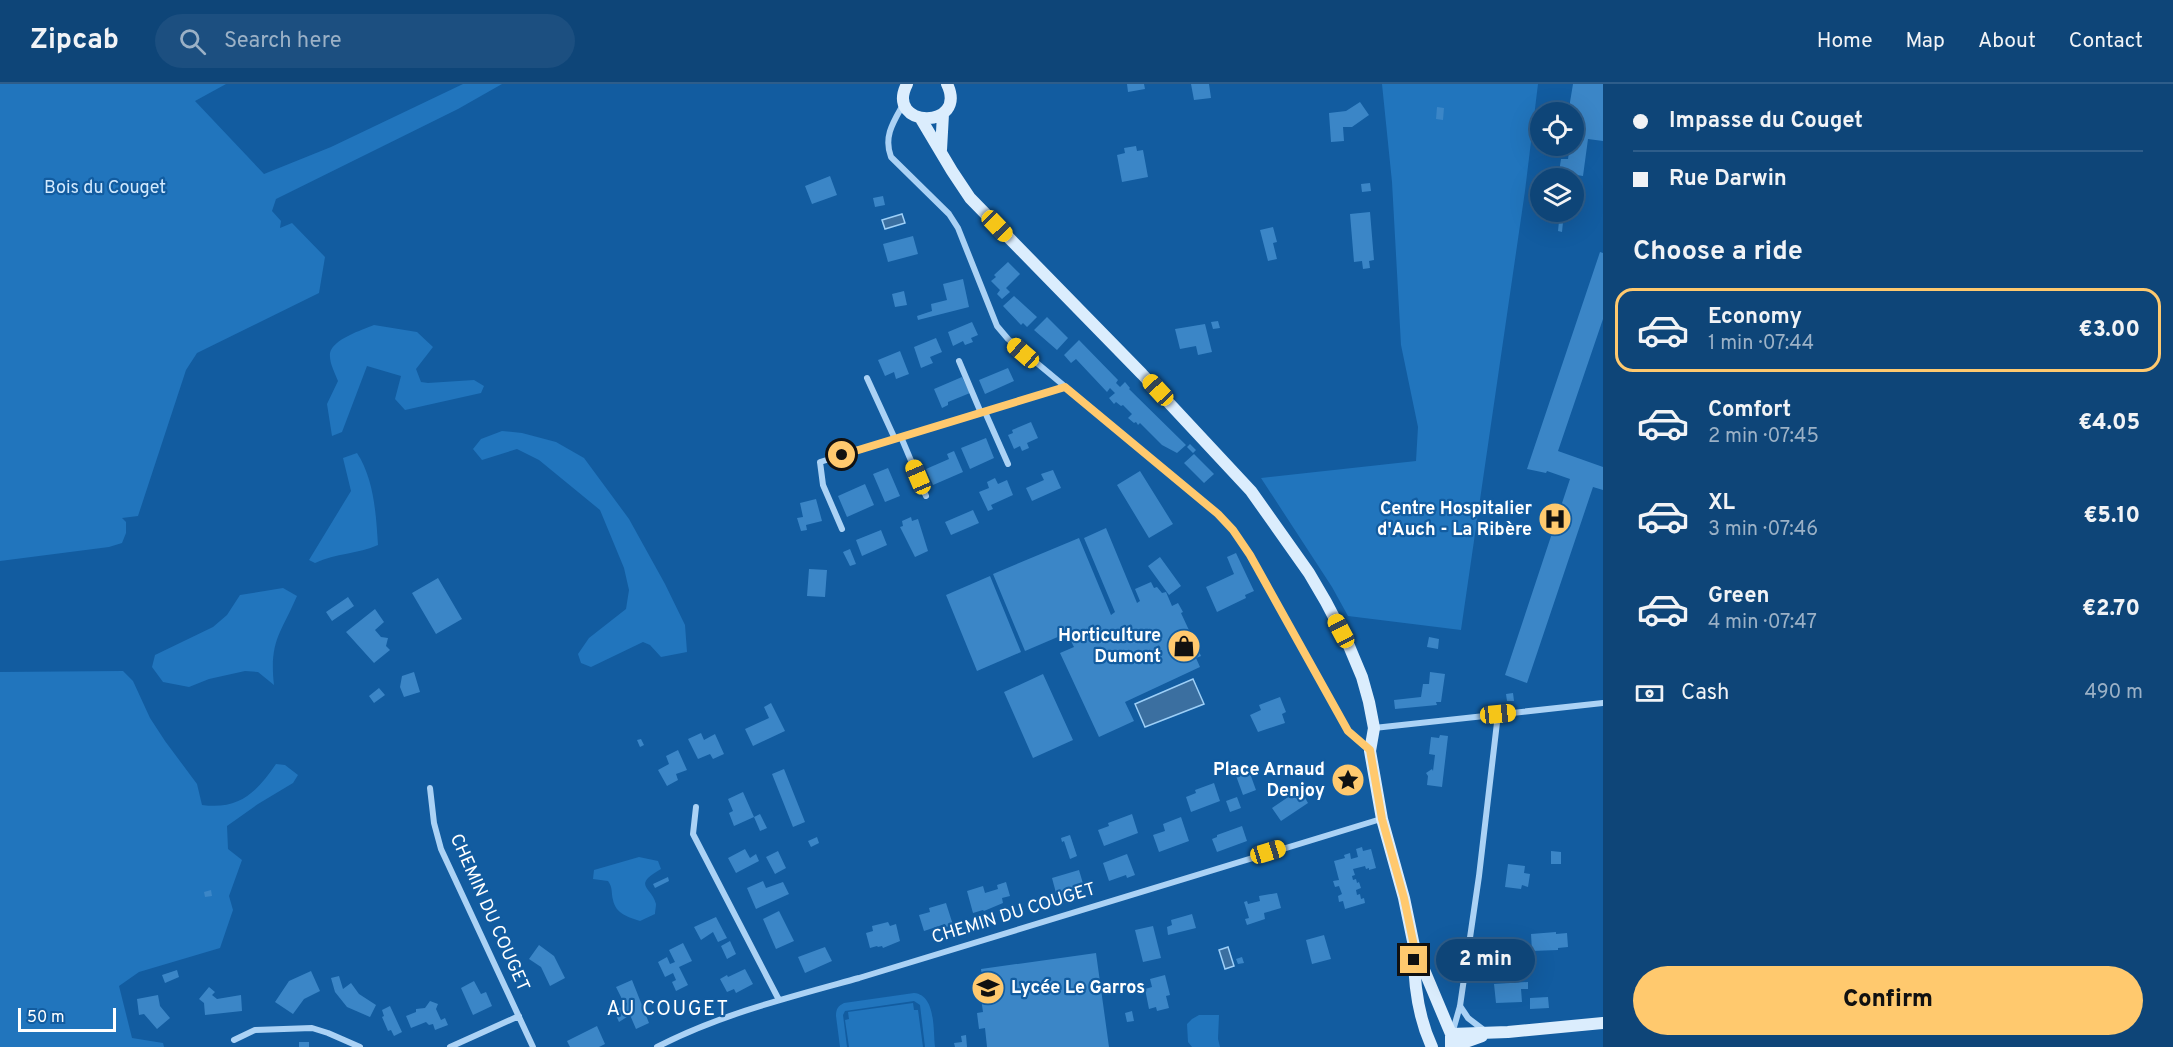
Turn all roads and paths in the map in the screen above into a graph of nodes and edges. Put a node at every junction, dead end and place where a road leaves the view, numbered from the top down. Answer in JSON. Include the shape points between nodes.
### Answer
{"nodes":[{"id":1,"x":907,"y":84,"type":"edge"},
{"id":2,"x":947,"y":84,"type":"edge"},
{"id":3,"x":904,"y":102,"type":"junction"},
{"id":4,"x":943,"y":114,"type":"junction"},
{"id":5,"x":921,"y":119,"type":"junction"},
{"id":6,"x":941,"y":150,"type":"junction"},
{"id":7,"x":959,"y":361,"type":"dead end"},
{"id":8,"x":867,"y":378,"type":"dead end"},
{"id":9,"x":1065,"y":387,"type":"junction"},
{"id":10,"x":983,"y":412,"type":"junction"},
{"id":11,"x":898,"y":438,"type":"junction"},
{"id":12,"x":1008,"y":464,"type":"dead end"},
{"id":13,"x":926,"y":496,"type":"dead end"},
{"id":14,"x":842,"y":529,"type":"dead end"},
{"id":15,"x":1603,"y":703,"type":"edge"},
{"id":16,"x":1498,"y":714,"type":"junction"},
{"id":17,"x":1374,"y":728,"type":"junction"},
{"id":18,"x":1370,"y":750,"type":"junction"},
{"id":19,"x":430,"y":788,"type":"dead end"},
{"id":20,"x":696,"y":807,"type":"dead end"},
{"id":21,"x":1382,"y":819,"type":"junction"},
{"id":22,"x":1414,"y":946,"type":"junction"},
{"id":23,"x":779,"y":1000,"type":"junction"},
{"id":24,"x":1460,"y":1006,"type":"junction"},
{"id":25,"x":519,"y":1016,"type":"junction"},
{"id":26,"x":1603,"y":1023,"type":"edge"},
{"id":27,"x":1492,"y":1032,"type":"junction"},
{"id":28,"x":1508,"y":1032,"type":"junction"},
{"id":29,"x":234,"y":1040,"type":"dead end"},
{"id":30,"x":1452,"y":1043,"type":"edge"},
{"id":31,"x":360,"y":1047,"type":"edge"},
{"id":32,"x":450,"y":1047,"type":"edge"},
{"id":33,"x":533,"y":1047,"type":"edge"},
{"id":34,"x":657,"y":1047,"type":"edge"},
{"id":35,"x":1432,"y":1047,"type":"edge"},
{"id":36,"x":1441,"y":1047,"type":"edge"},
{"id":37,"x":1479,"y":1047,"type":"edge"}],
"edges":[{"from":1,"to":3,"type":"street"},
{"from":2,"to":4,"type":"street","via":[[951,94]]},
{"from":3,"to":5,"type":"street"},
{"from":3,"to":9,"type":"street","via":[[887,136],[891,157],[949,214],[958,228],[997,326]]},
{"from":4,"to":5,"type":"street"},
{"from":4,"to":6,"type":"street"},
{"from":5,"to":6,"type":"street"},
{"from":6,"to":17,"type":"street","via":[[970,198],[1251,491],[1309,573],[1349,646]]},
{"from":7,"to":10,"type":"street"},
{"from":8,"to":11,"type":"street"},
{"from":9,"to":10,"type":"street"},
{"from":9,"to":18,"type":"street","via":[[1233,530],[1348,731]]},
{"from":10,"to":11,"type":"street"},
{"from":10,"to":12,"type":"street"},
{"from":11,"to":13,"type":"street"},
{"from":11,"to":14,"type":"street","via":[[820,462],[823,485]]},
{"from":15,"to":16,"type":"street"},
{"from":16,"to":17,"type":"street"},
{"from":16,"to":24,"type":"street"},
{"from":17,"to":18,"type":"street"},
{"from":18,"to":21,"type":"street"},
{"from":19,"to":25,"type":"street","name":"CHEMIN DU COUGET","via":[[441,849]]},
{"from":20,"to":23,"type":"street","via":[[693,834]]},
{"from":21,"to":22,"type":"street"},
{"from":21,"to":23,"type":"street","name":"CHEMIN DU COUGET"},
{"from":22,"to":30,"type":"street"},
{"from":22,"to":35,"type":"street","via":[[1418,1007]]},
{"from":23,"to":34,"type":"street","name":"CHEMIN DU COUGET","via":[[712,1022]]},
{"from":24,"to":27,"type":"street","via":[[1475,1025]]},
{"from":24,"to":30,"type":"street"},
{"from":25,"to":32,"type":"street"},
{"from":25,"to":33,"type":"street","name":"CHEMIN DU COUGET"},
{"from":26,"to":28,"type":"street"},
{"from":27,"to":28,"type":"street"},
{"from":27,"to":30,"type":"street"},
{"from":28,"to":37,"type":"street"},
{"from":29,"to":31,"type":"street","via":[[255,1030],[312,1028]]},
{"from":30,"to":36,"type":"street"}]}
